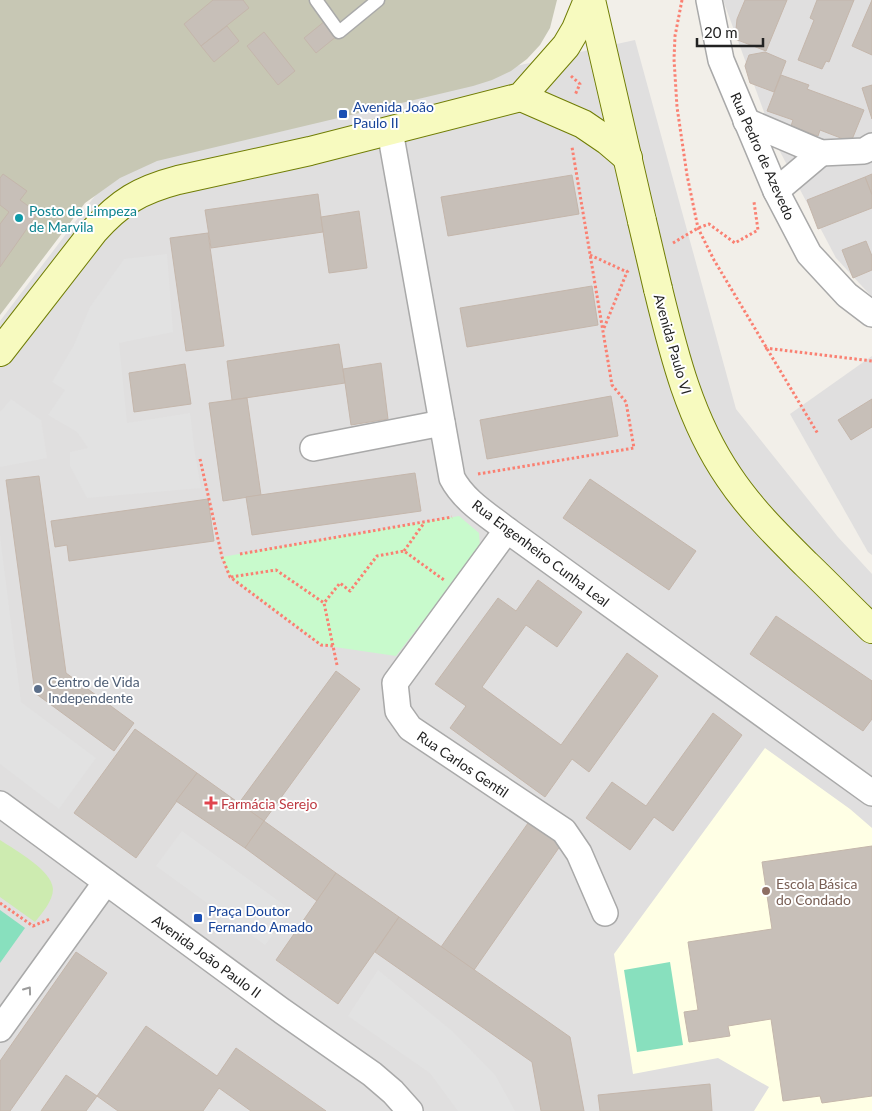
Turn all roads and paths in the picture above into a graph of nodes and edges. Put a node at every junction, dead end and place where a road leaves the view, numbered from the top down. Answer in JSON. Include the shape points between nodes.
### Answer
{"nodes":[{"id":1,"x":316,"y":0,"type":"edge"},
{"id":2,"x":378,"y":0,"type":"edge"},
{"id":3,"x":590,"y":0,"type":"edge"},
{"id":4,"x":682,"y":0,"type":"edge"},
{"id":5,"x":709,"y":0,"type":"edge"},
{"id":6,"x":554,"y":62,"type":"junction"},
{"id":7,"x":521,"y":97,"type":"junction"},
{"id":8,"x":566,"y":116,"type":"junction"},
{"id":9,"x":746,"y":120,"type":"junction"},
{"id":10,"x":390,"y":131,"type":"junction"},
{"id":11,"x":872,"y":146,"type":"edge"},
{"id":12,"x":821,"y":154,"type":"junction"},
{"id":13,"x":628,"y":158,"type":"junction"},
{"id":14,"x":767,"y":194,"type":"junction"},
{"id":15,"x":698,"y":228,"type":"junction"},
{"id":16,"x":590,"y":254,"type":"junction"},
{"id":17,"x":627,"y":272,"type":"dead end"},
{"id":18,"x":872,"y":314,"type":"edge"},
{"id":19,"x":764,"y":348,"type":"junction"},
{"id":20,"x":0,"y":352,"type":"edge"},
{"id":21,"x":872,"y":361,"type":"edge"},
{"id":22,"x":442,"y":423,"type":"junction"},
{"id":23,"x":818,"y":434,"type":"dead end"},
{"id":24,"x":313,"y":448,"type":"dead end"},
{"id":25,"x":200,"y":459,"type":"dead end"},
{"id":26,"x":452,"y":478,"type":"junction"},
{"id":27,"x":472,"y":502,"type":"junction"},
{"id":28,"x":424,"y":522,"type":"junction"},
{"id":29,"x":507,"y":530,"type":"junction"},
{"id":30,"x":404,"y":551,"type":"junction"},
{"id":31,"x":240,"y":554,"type":"dead end"},
{"id":32,"x":230,"y":577,"type":"junction"},
{"id":33,"x":463,"y":593,"type":"junction"},
{"id":34,"x":324,"y":603,"type":"junction"},
{"id":35,"x":872,"y":629,"type":"edge"},
{"id":36,"x":332,"y":646,"type":"junction"},
{"id":37,"x":336,"y":665,"type":"dead end"},
{"id":38,"x":872,"y":793,"type":"edge"},
{"id":39,"x":0,"y":804,"type":"edge"},
{"id":40,"x":106,"y":882,"type":"junction"},
{"id":41,"x":0,"y":903,"type":"edge"},
{"id":42,"x":605,"y":912,"type":"dead end"},
{"id":43,"x":74,"y":926,"type":"junction"},
{"id":44,"x":0,"y":1029,"type":"edge"},
{"id":45,"x":410,"y":1111,"type":"edge"}],
"edges":[{"from":1,"to":2,"type":"lane","via":[[339,32]]},
{"from":3,"to":6,"type":"main road"},
{"from":3,"to":13,"type":"main road","name":"Avenida Paulo VI"},
{"from":4,"to":15,"type":"path","via":[[675,36],[676,107]]},
{"from":5,"to":9,"type":"street","name":"Rua Pedro de Azevedo","via":[[720,60]]},
{"from":6,"to":7,"type":"main road"},
{"from":6,"to":8,"type":"path","via":[[580,84]]},
{"from":7,"to":8,"type":"main road"},
{"from":7,"to":10,"type":"main road"},
{"from":8,"to":13,"type":"main road","via":[[608,140]]},
{"from":8,"to":16,"type":"path","via":[[556,138],[572,146]]},
{"from":9,"to":12,"type":"street"},
{"from":9,"to":14,"type":"street","name":"Rua Pedro de Azevedo"},
{"from":10,"to":20,"type":"main road","via":[[178,180],[139,193],[108,215],[94,231]]},
{"from":10,"to":22,"type":"street","name":"Rua Engenheiro Cunha Leal"},
{"from":11,"to":12,"type":"street","via":[[864,151]]},
{"from":12,"to":14,"type":"street"},
{"from":13,"to":35,"type":"main road","name":"Avenida Paulo VI","bridge":true,"via":[[672,346],[700,426],[728,476],[763,520]]},
{"from":14,"to":15,"type":"path","via":[[753,200],[758,230],[735,243],[709,224]]},
{"from":14,"to":18,"type":"street","name":"Rua Pedro de Azevedo","via":[[809,254],[847,296]]},
{"from":15,"to":19,"type":"path"},
{"from":16,"to":17,"type":"path"},
{"from":16,"to":26,"type":"path","via":[[612,384],[626,402],[634,448]]},
{"from":19,"to":21,"type":"path"},
{"from":19,"to":23,"type":"path"},
{"from":22,"to":24,"type":"street"},
{"from":22,"to":26,"type":"street","name":"Rua Engenheiro Cunha Leal"},
{"from":25,"to":32,"type":"path","via":[[222,557]]},
{"from":26,"to":27,"type":"street","name":"Rua Engenheiro Cunha Leal"},
{"from":27,"to":28,"type":"path","via":[[459,516]]},
{"from":27,"to":29,"type":"street","name":"Rua Engenheiro Cunha Leal"},
{"from":28,"to":30,"type":"path"},
{"from":28,"to":31,"type":"path"},
{"from":29,"to":33,"type":"street","name":"Rua Carlos Gentil"},
{"from":29,"to":38,"type":"street","name":"Rua Engenheiro Cunha Leal"},
{"from":30,"to":33,"type":"path"},
{"from":30,"to":34,"type":"path","via":[[377,556],[350,591],[340,583]]},
{"from":32,"to":34,"type":"path","via":[[276,570]]},
{"from":32,"to":36,"type":"path","via":[[322,645]]},
{"from":33,"to":42,"type":"street","name":"Rua Carlos Gentil","via":[[395,683],[398,712],[410,728],[564,831],[579,853]]},
{"from":34,"to":36,"type":"path"},
{"from":36,"to":37,"type":"path"},
{"from":39,"to":40,"type":"street","name":"Avenida João Paulo II"},
{"from":40,"to":43,"type":"street"},
{"from":40,"to":45,"type":"street","name":"Avenida João Paulo II","via":[[372,1074]]},
{"from":41,"to":43,"type":"path","via":[[33,926],[58,915]]},
{"from":44,"to":43,"type":"street","one_way":true}]}
